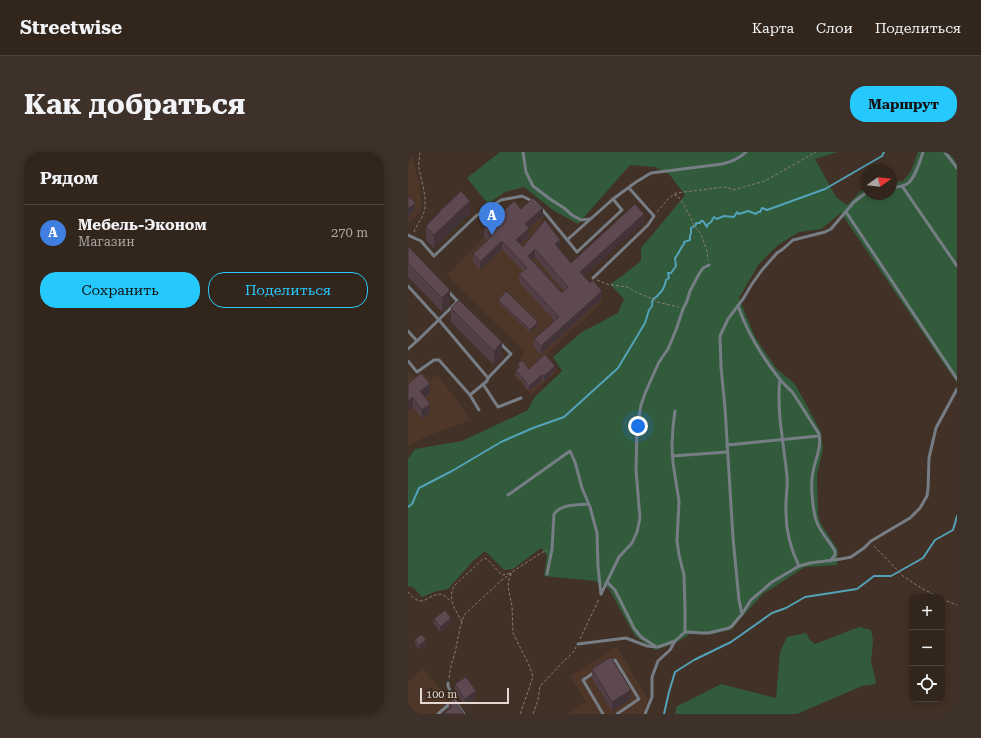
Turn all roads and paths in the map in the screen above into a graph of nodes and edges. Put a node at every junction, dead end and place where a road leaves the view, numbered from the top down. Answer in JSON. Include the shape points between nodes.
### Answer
{"nodes":[{"id":1,"x":420,"y":152,"type":"edge"},
{"id":2,"x":523,"y":152,"type":"edge"},
{"id":3,"x":746,"y":152,"type":"edge"},
{"id":4,"x":816,"y":152,"type":"edge"},
{"id":5,"x":923,"y":152,"type":"edge"},
{"id":6,"x":945,"y":152,"type":"edge"},
{"id":7,"x":957,"y":168,"type":"edge"},
{"id":8,"x":902,"y":186,"type":"junction"},
{"id":9,"x":897,"y":187,"type":"edge"},
{"id":10,"x":629,"y":188,"type":"junction"},
{"id":11,"x":673,"y":195,"type":"junction"},
{"id":12,"x":861,"y":197,"type":"edge"},
{"id":13,"x":613,"y":200,"type":"junction"},
{"id":14,"x":846,"y":212,"type":"junction"},
{"id":15,"x":654,"y":216,"type":"junction"},
{"id":16,"x":591,"y":219,"type":"junction"},
{"id":17,"x":408,"y":235,"type":"edge"},
{"id":18,"x":426,"y":236,"type":"edge"},
{"id":19,"x":412,"y":237,"type":"junction"},
{"id":20,"x":567,"y":240,"type":"junction"},
{"id":21,"x":421,"y":241,"type":"junction"},
{"id":22,"x":709,"y":265,"type":"joint"},
{"id":23,"x":957,"y":266,"type":"edge"},
{"id":24,"x":594,"y":278,"type":"joint"},
{"id":25,"x":408,"y":286,"type":"edge"},
{"id":26,"x":447,"y":291,"type":"edge"},
{"id":27,"x":458,"y":301,"type":"junction"},
{"id":28,"x":738,"y":306,"type":"junction"},
{"id":29,"x":463,"y":307,"type":"edge"},
{"id":30,"x":683,"y":309,"type":"junction"},
{"id":31,"x":439,"y":320,"type":"junction"},
{"id":32,"x":408,"y":331,"type":"edge"},
{"id":33,"x":495,"y":338,"type":"edge"},
{"id":34,"x":417,"y":341,"type":"junction"},
{"id":35,"x":408,"y":350,"type":"edge"},
{"id":36,"x":408,"y":361,"type":"edge"},
{"id":37,"x":488,"y":378,"type":"junction"},
{"id":38,"x":780,"y":379,"type":"junction"},
{"id":39,"x":957,"y":379,"type":"edge"},
{"id":40,"x":483,"y":384,"type":"junction"},
{"id":41,"x":957,"y":389,"type":"edge"},
{"id":42,"x":470,"y":395,"type":"junction"},
{"id":43,"x":521,"y":398,"type":"dead end"},
{"id":44,"x":479,"y":410,"type":"dead end"},
{"id":45,"x":675,"y":411,"type":"dead end"},
{"id":46,"x":819,"y":436,"type":"junction"},
{"id":47,"x":782,"y":440,"type":"junction"},
{"id":48,"x":727,"y":444,"type":"junction"},
{"id":49,"x":728,"y":452,"type":"junction"},
{"id":50,"x":672,"y":456,"type":"junction"},
{"id":51,"x":508,"y":495,"type":"dead end"},
{"id":52,"x":588,"y":504,"type":"junction"},
{"id":53,"x":871,"y":541,"type":"junction"},
{"id":54,"x":552,"y":549,"type":"junction"},
{"id":55,"x":830,"y":561,"type":"junction"},
{"id":56,"x":799,"y":566,"type":"junction"},
{"id":57,"x":512,"y":572,"type":"junction"},
{"id":58,"x":547,"y":574,"type":"dead end"},
{"id":59,"x":607,"y":582,"type":"junction"},
{"id":60,"x":408,"y":592,"type":"edge"},
{"id":61,"x":601,"y":594,"type":"junction"},
{"id":62,"x":933,"y":594,"type":"edge"},
{"id":63,"x":945,"y":599,"type":"edge"},
{"id":64,"x":452,"y":602,"type":"junction"},
{"id":65,"x":957,"y":605,"type":"edge"},
{"id":66,"x":742,"y":614,"type":"junction"},
{"id":67,"x":462,"y":622,"type":"junction"},
{"id":68,"x":685,"y":632,"type":"junction"},
{"id":69,"x":674,"y":641,"type":"junction"},
{"id":70,"x":578,"y":644,"type":"junction"},
{"id":71,"x":658,"y":648,"type":"junction"},
{"id":72,"x":609,"y":664,"type":"edge"},
{"id":73,"x":596,"y":672,"type":"edge"},
{"id":74,"x":448,"y":683,"type":"joint"},
{"id":75,"x":454,"y":700,"type":"junction"},
{"id":76,"x":438,"y":714,"type":"edge"},
{"id":77,"x":464,"y":714,"type":"edge"},
{"id":78,"x":521,"y":714,"type":"edge"},
{"id":79,"x":533,"y":714,"type":"edge"},
{"id":80,"x":603,"y":714,"type":"edge"},
{"id":81,"x":617,"y":714,"type":"edge"},
{"id":82,"x":645,"y":714,"type":"edge"}],
"edges":[{"from":1,"to":19,"type":"path","via":[[419,166],[426,206]]},
{"from":2,"to":16,"type":"lane","via":[[526,172],[533,186],[572,215],[581,220]]},
{"from":3,"to":10,"type":"lane","via":[[722,164],[651,173]]},
{"from":4,"to":11,"type":"path","via":[[765,181],[734,190],[726,187],[676,192]]},
{"from":5,"to":8,"type":"lane","via":[[913,178]]},
{"from":6,"to":7,"type":"lane"},
{"from":8,"to":9,"type":"lane"},
{"from":8,"to":23,"type":"lane"},
{"from":10,"to":13,"type":"lane"},
{"from":10,"to":15,"type":"lane"},
{"from":11,"to":15,"type":"path"},
{"from":11,"to":22,"type":"path","via":[[677,195],[701,234]]},
{"from":12,"to":14,"type":"lane"},
{"from":13,"to":16,"type":"lane"},
{"from":13,"to":20,"type":"lane","via":[[622,210],[577,252]]},
{"from":14,"to":28,"type":"lane","via":[[825,232],[793,240],[777,253],[762,270]]},
{"from":14,"to":39,"type":"lane"},
{"from":15,"to":24,"type":"lane","via":[[648,226]]},
{"from":16,"to":20,"type":"lane"},
{"from":17,"to":19,"type":"lane"},
{"from":18,"to":21,"type":"lane"},
{"from":19,"to":21,"type":"lane"},
{"from":20,"to":21,"type":"lane","via":[[537,204],[522,196],[501,200],[476,216],[434,256]]},
{"from":22,"to":30,"type":"lane","via":[[699,274]]},
{"from":24,"to":30,"type":"path"},
{"from":25,"to":31,"type":"lane"},
{"from":26,"to":27,"type":"lane"},
{"from":27,"to":29,"type":"lane"},
{"from":27,"to":31,"type":"lane"},
{"from":28,"to":38,"type":"lane","via":[[752,339]]},
{"from":28,"to":48,"type":"lane","via":[[728,319],[720,337]]},
{"from":30,"to":59,"type":"lane","via":[[676,330],[641,404],[637,430],[636,470],[640,518],[637,532]]},
{"from":31,"to":34,"type":"lane"},
{"from":31,"to":37,"type":"lane"},
{"from":32,"to":34,"type":"lane"},
{"from":33,"to":37,"type":"lane","via":[[511,354]]},
{"from":34,"to":35,"type":"lane"},
{"from":36,"to":42,"type":"lane","via":[[417,372],[434,360],[439,360]]},
{"from":37,"to":40,"type":"lane"},
{"from":38,"to":46,"type":"lane","via":[[789,387]]},
{"from":38,"to":47,"type":"lane","via":[[778,396]]},
{"from":40,"to":42,"type":"lane"},
{"from":40,"to":43,"type":"lane","via":[[498,407]]},
{"from":41,"to":53,"type":"lane","via":[[936,428],[929,458],[928,496],[910,518]]},
{"from":42,"to":44,"type":"lane"},
{"from":45,"to":50,"type":"lane"},
{"from":46,"to":47,"type":"lane"},
{"from":46,"to":55,"type":"lane","via":[[820,449],[813,470],[812,492],[818,526],[835,551]]},
{"from":47,"to":48,"type":"lane"},
{"from":47,"to":56,"type":"lane","via":[[787,478],[786,526],[790,545]]},
{"from":48,"to":49,"type":"lane"},
{"from":49,"to":50,"type":"lane"},
{"from":49,"to":66,"type":"lane","via":[[733,538]]},
{"from":50,"to":68,"type":"lane","via":[[679,501],[677,541],[684,575]]},
{"from":51,"to":52,"type":"lane","via":[[570,451]]},
{"from":52,"to":54,"type":"lane","via":[[565,506],[556,511]]},
{"from":52,"to":61,"type":"lane","via":[[597,533]]},
{"from":53,"to":55,"type":"lane","via":[[851,556]]},
{"from":53,"to":62,"type":"path","via":[[903,576]]},
{"from":54,"to":57,"type":"path","via":[[541,553]]},
{"from":54,"to":58,"type":"lane"},
{"from":55,"to":56,"type":"lane"},
{"from":56,"to":66,"type":"lane","via":[[772,582],[751,600]]},
{"from":57,"to":64,"type":"path","via":[[500,574],[488,560],[483,559],[454,586]]},
{"from":57,"to":67,"type":"path","via":[[468,610]]},
{"from":57,"to":78,"type":"path","via":[[508,585],[513,633],[533,676]]},
{"from":59,"to":61,"type":"lane"},
{"from":59,"to":71,"type":"lane","via":[[615,590],[640,637]]},
{"from":60,"to":64,"type":"path","via":[[421,601],[440,594]]},
{"from":61,"to":70,"type":"path"},
{"from":63,"to":65,"type":"path"},
{"from":64,"to":67,"type":"path"},
{"from":66,"to":68,"type":"lane","via":[[729,628],[709,633]]},
{"from":67,"to":74,"type":"path"},
{"from":68,"to":69,"type":"lane"},
{"from":69,"to":71,"type":"lane"},
{"from":69,"to":82,"type":"lane","via":[[670,650],[658,661],[652,677],[652,697]]},
{"from":70,"to":71,"type":"lane","via":[[626,638]]},
{"from":70,"to":79,"type":"path","via":[[540,686]]},
{"from":72,"to":81,"type":"lane","via":[[615,660],[639,699]]},
{"from":73,"to":80,"type":"lane","via":[[583,680]]},
{"from":74,"to":75,"type":"lane"},
{"from":75,"to":76,"type":"lane"},
{"from":75,"to":77,"type":"lane"}]}
